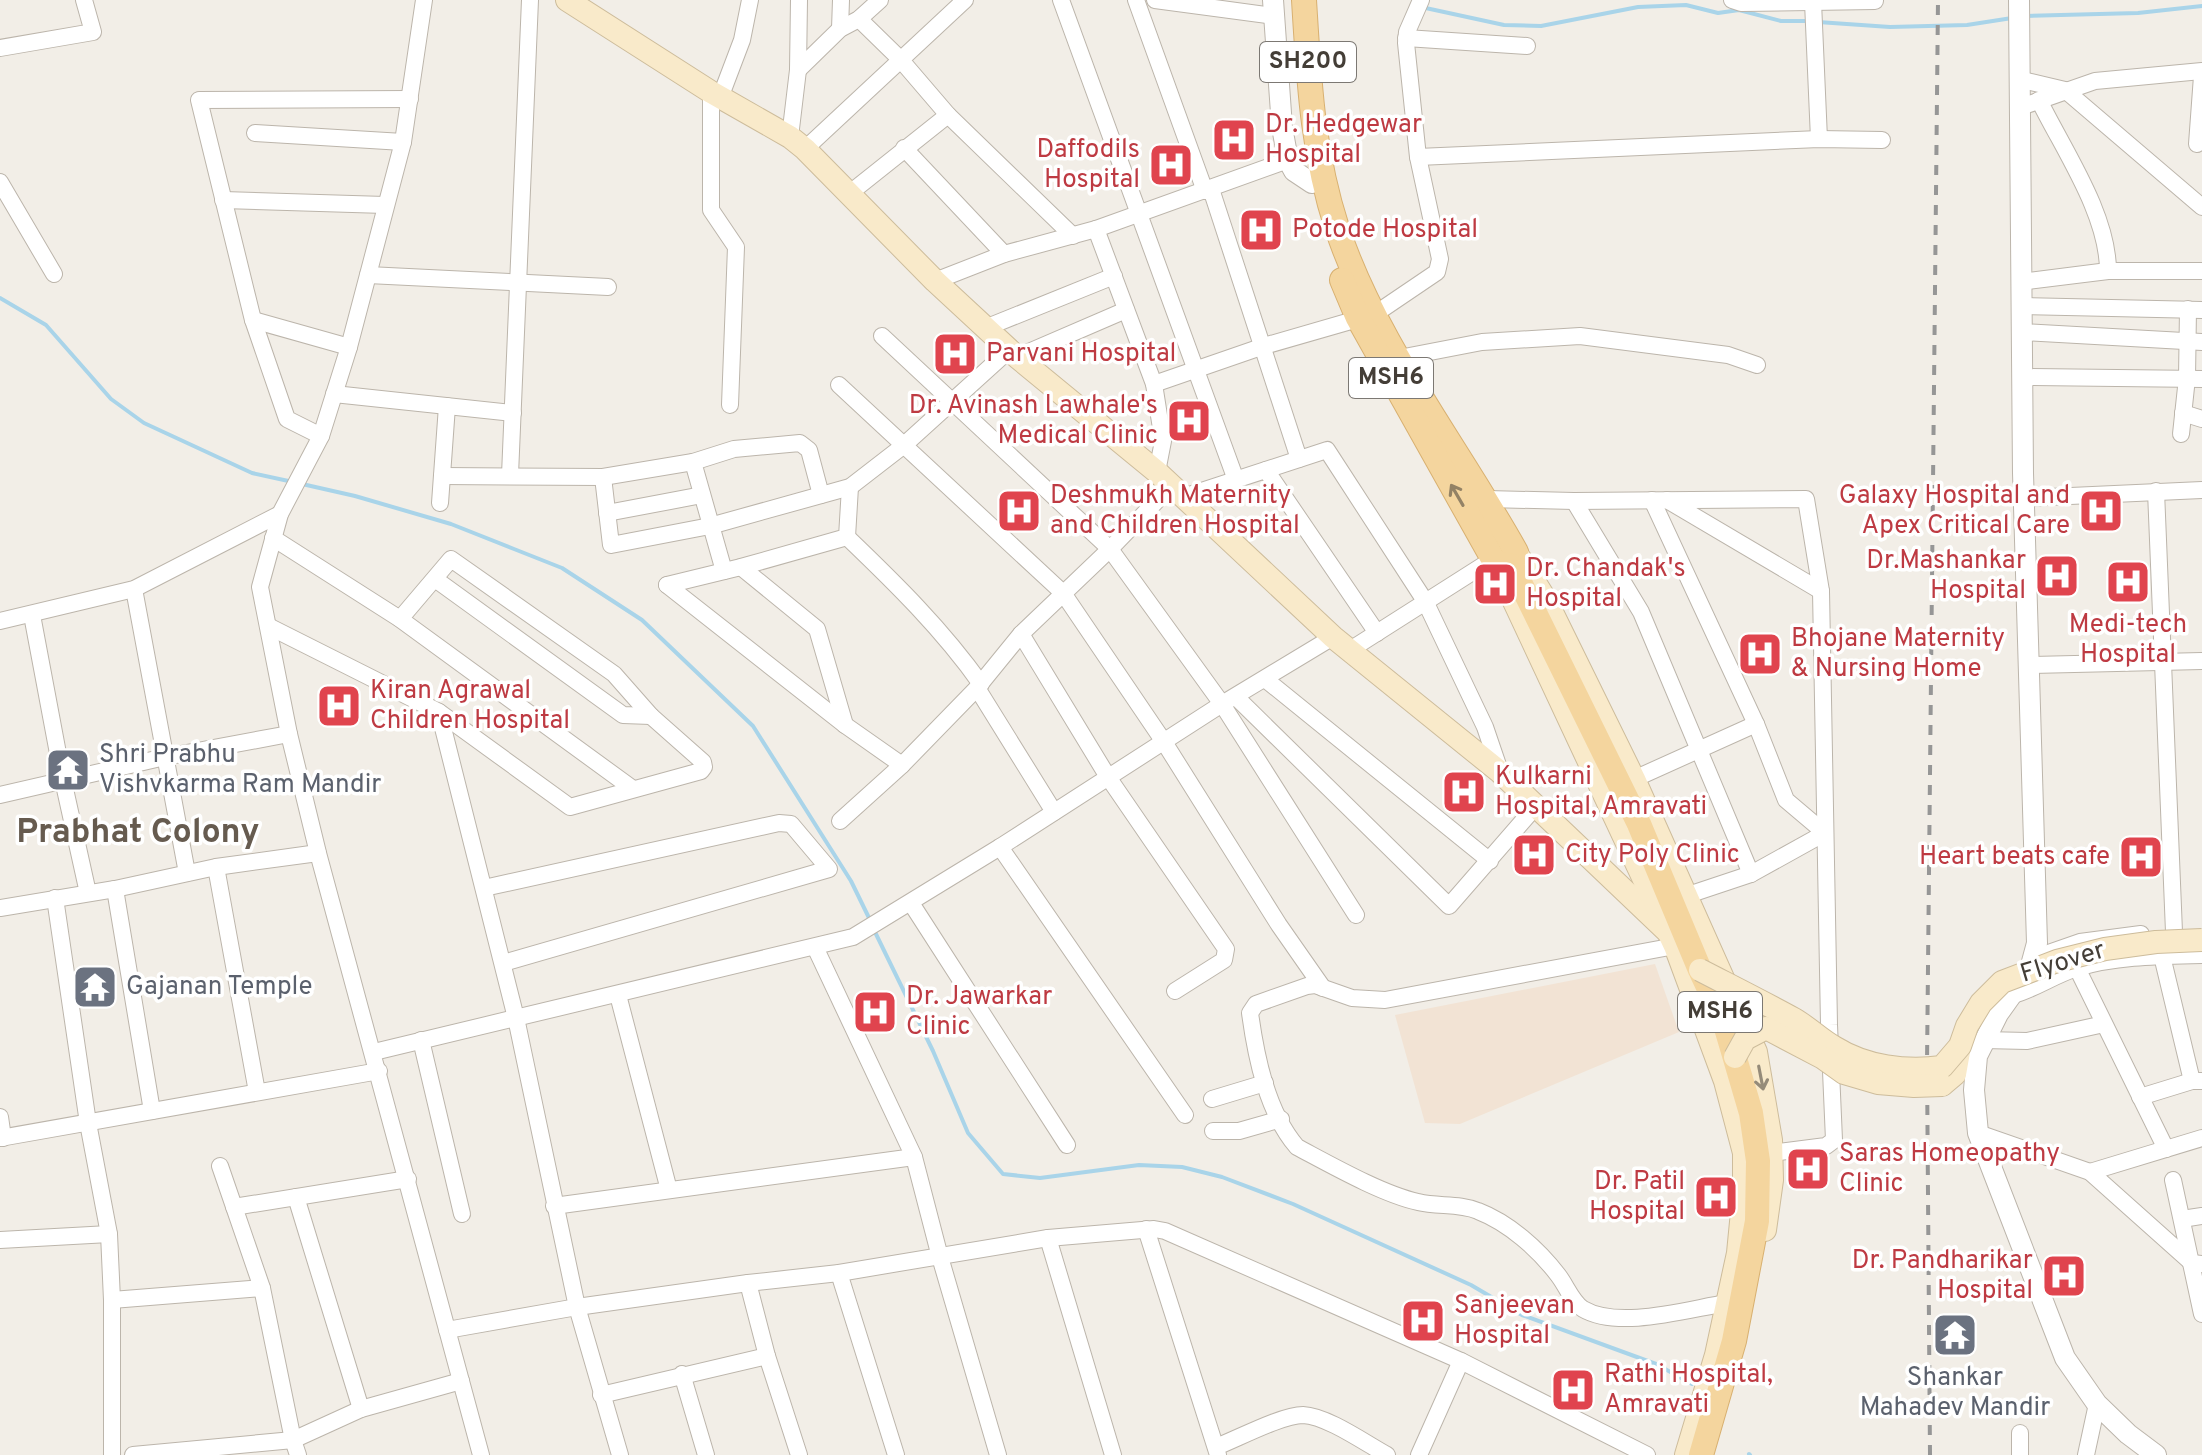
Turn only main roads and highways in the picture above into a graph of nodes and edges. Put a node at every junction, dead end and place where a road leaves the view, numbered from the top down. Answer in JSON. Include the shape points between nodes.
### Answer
{"nodes":[{"id":1,"x":1304,"y":0,"type":"edge"},
{"id":2,"x":576,"y":2,"type":"edge"},
{"id":3,"x":1279,"y":5,"type":"edge"},
{"id":4,"x":1306,"y":124,"type":"junction"},
{"id":5,"x":1366,"y":316,"type":"junction"},
{"id":6,"x":1504,"y":560,"type":"junction"},
{"id":7,"x":1672,"y":939,"type":"junction"},
{"id":8,"x":2202,"y":940,"type":"edge"},
{"id":9,"x":1700,"y":970,"type":"junction"},
{"id":10,"x":1790,"y":1028,"type":"junction"},
{"id":11,"x":1960,"y":1046,"type":"junction"},
{"id":12,"x":1735,"y":1057,"type":"junction"},
{"id":13,"x":1686,"y":1455,"type":"edge"},
{"id":14,"x":1701,"y":1455,"type":"edge"},
{"id":15,"x":1712,"y":1455,"type":"edge"}],
"edges":[{"from":1,"to":4,"type":"main road","number":"SH200"},
{"from":2,"to":7,"type":"main road","via":[[798,143],[985,328],[1170,485],[1341,643],[1500,772]]},
{"from":3,"to":4,"type":"main road","number":"MSH6"},
{"from":4,"to":5,"type":"main road","number":"MSH6","via":[[1318,182]]},
{"from":6,"to":5,"type":"main road","number":"MSH6","one_way":true},
{"from":5,"to":6,"type":"main road","number":"MSH6","via":[[1399,358],[1487,499]]},
{"from":6,"to":7,"type":"main road","number":"MSH6"},
{"from":6,"to":9,"type":"main road","number":"MSH6","via":[[1639,824]]},
{"from":6,"to":15,"type":"main road","number":"MSH6","one_way":true,"via":[[1546,600],[1634,779],[1756,1052],[1772,1180],[1762,1257]]},
{"from":7,"to":13,"type":"main road","number":"MSH6","via":[[1725,1081],[1744,1153],[1738,1253],[1716,1355]]},
{"from":8,"to":11,"type":"main road","name":"Flyover","bridge":true,"via":[[2105,949],[2002,982],[1981,1003]]},
{"from":9,"to":10,"type":"main road","name":"Flyover","bridge":true},
{"from":9,"to":12,"type":"main road","number":"MSH6"},
{"from":10,"to":11,"type":"main road","name":"Flyover","bridge":true,"via":[[1858,1059],[1893,1068],[1942,1067]]},
{"from":10,"to":11,"type":"main road","name":"Flyover","bridge":true,"via":[[1844,1073],[1878,1083],[1942,1085],[1955,1074]]},
{"from":10,"to":12,"type":"main road","bridge":true,"via":[[1766,1028],[1745,1039]]},
{"from":12,"to":14,"type":"main road","number":"MSH6","via":[[1751,1113],[1758,1208],[1734,1341]]}]}
